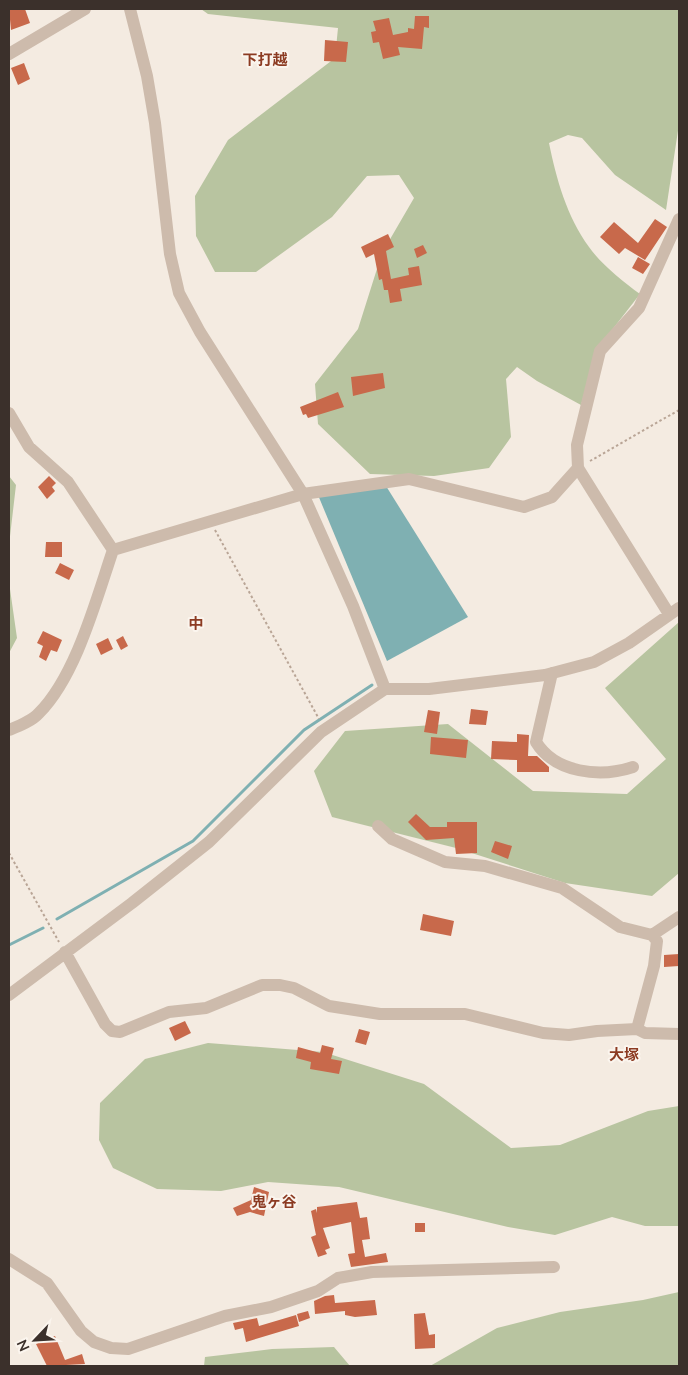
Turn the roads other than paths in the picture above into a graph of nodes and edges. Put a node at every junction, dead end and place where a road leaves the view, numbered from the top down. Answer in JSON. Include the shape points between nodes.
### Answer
{"nodes":[{"id":1,"x":85,"y":9,"type":"edge"},
{"id":2,"x":130,"y":9,"type":"edge"},
{"id":3,"x":9,"y":54,"type":"edge"},
{"id":4,"x":679,"y":219,"type":"edge"},
{"id":5,"x":9,"y":413,"type":"edge"},
{"id":6,"x":578,"y":468,"type":"junction"},
{"id":7,"x":303,"y":494,"type":"junction"},
{"id":8,"x":113,"y":550,"type":"junction"},
{"id":9,"x":674,"y":611,"type":"edge"},
{"id":10,"x":552,"y":673,"type":"junction"},
{"id":11,"x":385,"y":689,"type":"junction"},
{"id":12,"x":9,"y":730,"type":"edge"},
{"id":13,"x":633,"y":767,"type":"dead end"},
{"id":14,"x":378,"y":826,"type":"dead end"},
{"id":15,"x":679,"y":917,"type":"edge"},
{"id":16,"x":652,"y":935,"type":"junction"},
{"id":17,"x":65,"y":952,"type":"junction"},
{"id":18,"x":9,"y":995,"type":"edge"},
{"id":19,"x":637,"y":1029,"type":"junction"},
{"id":20,"x":679,"y":1034,"type":"edge"},
{"id":21,"x":9,"y":1259,"type":"edge"},
{"id":22,"x":554,"y":1267,"type":"dead end"}],
"edges":[{"from":1,"to":3,"type":"street"},
{"from":2,"to":7,"type":"street","via":[[155,123],[170,254],[179,293],[200,332]]},
{"from":4,"to":6,"type":"street","via":[[640,308],[600,351],[577,445]]},
{"from":5,"to":8,"type":"street","via":[[30,447],[68,482]]},
{"from":6,"to":7,"type":"street","via":[[552,497],[524,507],[409,479]]},
{"from":6,"to":9,"type":"street"},
{"from":7,"to":8,"type":"street"},
{"from":7,"to":11,"type":"street","via":[[353,606]]},
{"from":8,"to":12,"type":"street","via":[[88,622],[61,685],[38,715]]},
{"from":9,"to":10,"type":"street","via":[[629,643],[594,662]]},
{"from":10,"to":11,"type":"street","via":[[429,689]]},
{"from":10,"to":13,"type":"street","via":[[536,742],[543,754],[566,768],[619,772]]},
{"from":11,"to":17,"type":"street","via":[[321,732],[209,842]]},
{"from":14,"to":16,"type":"street","via":[[392,839],[445,862],[485,866],[562,888],[620,927]]},
{"from":15,"to":16,"type":"street"},
{"from":16,"to":19,"type":"street","via":[[657,941],[654,966]]},
{"from":17,"to":18,"type":"street"},
{"from":17,"to":19,"type":"street","via":[[112,1031],[120,1032],[169,1012],[206,1008],[262,985],[294,988],[329,1006],[380,1014],[465,1014],[569,1035]]},
{"from":19,"to":20,"type":"street","via":[[645,1033]]},
{"from":21,"to":22,"type":"street","via":[[47,1283],[81,1331],[94,1342],[128,1349],[217,1318],[318,1291],[338,1278],[372,1272]]}]}
